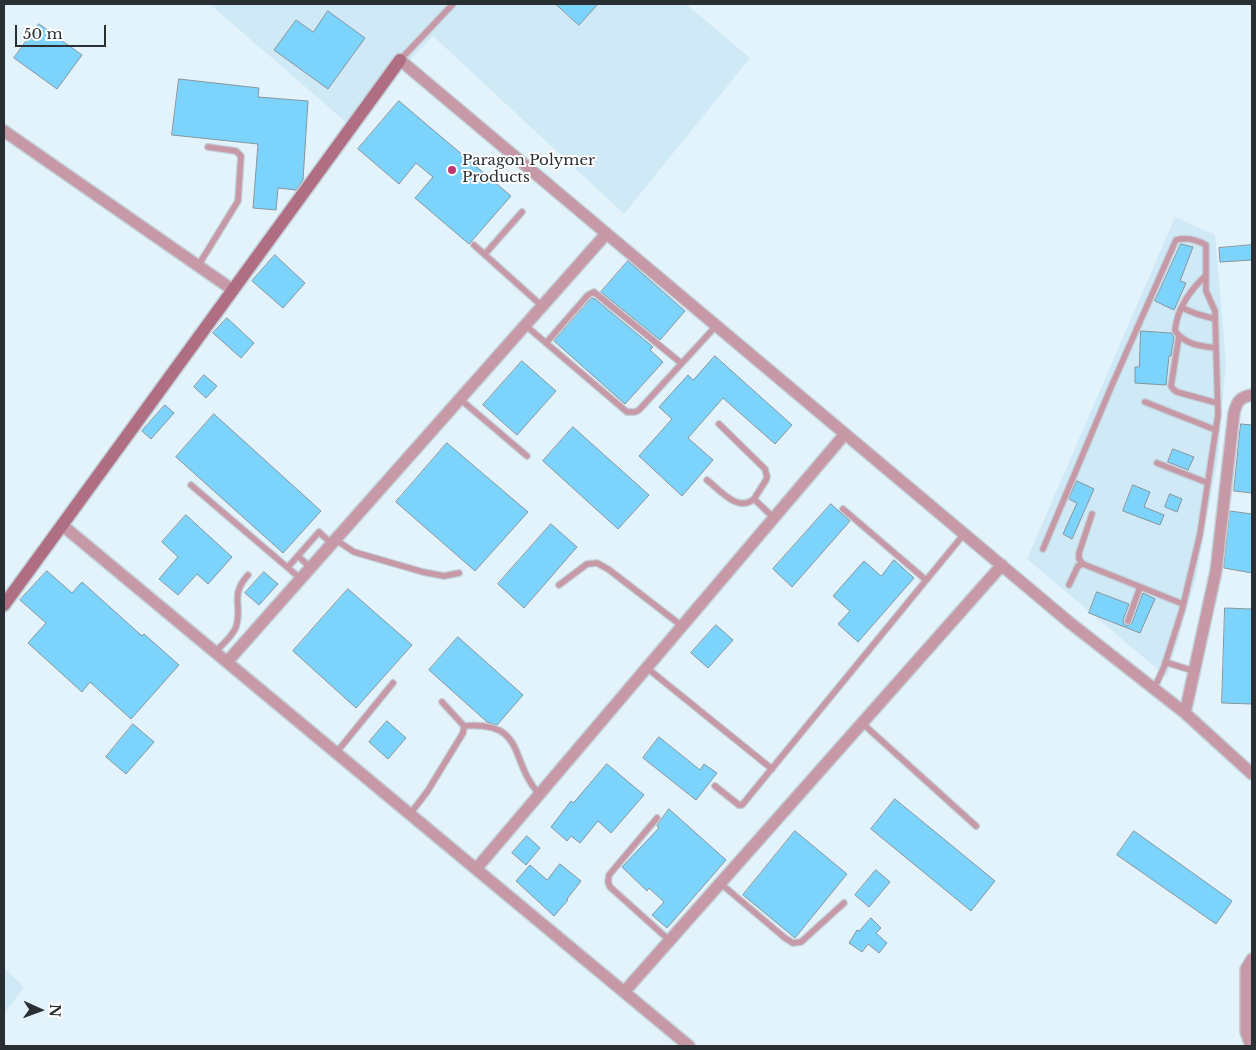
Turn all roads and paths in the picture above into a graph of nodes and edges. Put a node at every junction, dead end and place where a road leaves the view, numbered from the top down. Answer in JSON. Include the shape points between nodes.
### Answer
{"nodes":[{"id":1,"x":453,"y":4,"type":"edge"},
{"id":2,"x":400,"y":60,"type":"junction"},
{"id":3,"x":4,"y":131,"type":"edge"},
{"id":4,"x":208,"y":147,"type":"dead end"},
{"id":5,"x":522,"y":212,"type":"dead end"},
{"id":6,"x":606,"y":234,"type":"junction"},
{"id":7,"x":474,"y":245,"type":"dead end"},
{"id":8,"x":485,"y":254,"type":"junction"},
{"id":9,"x":198,"y":266,"type":"junction"},
{"id":10,"x":1205,"y":276,"type":"junction"},
{"id":11,"x":233,"y":290,"type":"junction"},
{"id":12,"x":542,"y":306,"type":"junction"},
{"id":13,"x":1182,"y":308,"type":"junction"},
{"id":14,"x":1215,"y":319,"type":"junction"},
{"id":15,"x":525,"y":325,"type":"junction"},
{"id":16,"x":716,"y":326,"type":"junction"},
{"id":17,"x":1179,"y":336,"type":"junction"},
{"id":18,"x":546,"y":343,"type":"junction"},
{"id":19,"x":1216,"y":348,"type":"junction"},
{"id":20,"x":681,"y":363,"type":"junction"},
{"id":21,"x":1252,"y":395,"type":"edge"},
{"id":22,"x":460,"y":399,"type":"junction"},
{"id":23,"x":1145,"y":402,"type":"dead end"},
{"id":24,"x":1217,"y":403,"type":"junction"},
{"id":25,"x":719,"y":424,"type":"dead end"},
{"id":26,"x":1216,"y":430,"type":"junction"},
{"id":27,"x":845,"y":434,"type":"junction"},
{"id":28,"x":527,"y":456,"type":"dead end"},
{"id":29,"x":1157,"y":463,"type":"dead end"},
{"id":30,"x":707,"y":480,"type":"dead end"},
{"id":31,"x":1208,"y":483,"type":"junction"},
{"id":32,"x":191,"y":485,"type":"dead end"},
{"id":33,"x":754,"y":499,"type":"junction"},
{"id":34,"x":843,"y":509,"type":"dead end"},
{"id":35,"x":1092,"y":514,"type":"dead end"},
{"id":36,"x":774,"y":518,"type":"junction"},
{"id":37,"x":62,"y":524,"type":"junction"},
{"id":38,"x":964,"y":534,"type":"junction"},
{"id":39,"x":334,"y":542,"type":"junction"},
{"id":40,"x":1043,"y":548,"type":"dead end"},
{"id":41,"x":298,"y":556,"type":"junction"},
{"id":42,"x":1083,"y":564,"type":"junction"},
{"id":43,"x":1002,"y":565,"type":"junction"},
{"id":44,"x":288,"y":567,"type":"junction"},
{"id":45,"x":311,"y":568,"type":"junction"},
{"id":46,"x":459,"y":573,"type":"dead end"},
{"id":47,"x":248,"y":575,"type":"dead end"},
{"id":48,"x":301,"y":578,"type":"junction"},
{"id":49,"x":926,"y":580,"type":"junction"},
{"id":50,"x":559,"y":585,"type":"dead end"},
{"id":51,"x":1069,"y":585,"type":"dead end"},
{"id":52,"x":1140,"y":587,"type":"junction"},
{"id":53,"x":1183,"y":604,"type":"junction"},
{"id":54,"x":4,"y":605,"type":"edge"},
{"id":55,"x":1128,"y":621,"type":"dead end"},
{"id":56,"x":682,"y":626,"type":"junction"},
{"id":57,"x":215,"y":652,"type":"junction"},
{"id":58,"x":227,"y":662,"type":"junction"},
{"id":59,"x":1165,"y":662,"type":"junction"},
{"id":60,"x":647,"y":668,"type":"junction"},
{"id":61,"x":1194,"y":671,"type":"junction"},
{"id":62,"x":394,"y":683,"type":"dead end"},
{"id":63,"x":1154,"y":688,"type":"junction"},
{"id":64,"x":442,"y":702,"type":"dead end"},
{"id":65,"x":1185,"y":713,"type":"junction"},
{"id":66,"x":862,"y":723,"type":"junction"},
{"id":67,"x":464,"y":726,"type":"junction"},
{"id":68,"x":336,"y":753,"type":"junction"},
{"id":69,"x":772,"y":769,"type":"junction"},
{"id":70,"x":1252,"y":774,"type":"edge"},
{"id":71,"x":715,"y":786,"type":"dead end"},
{"id":72,"x":539,"y":794,"type":"junction"},
{"id":73,"x":410,"y":814,"type":"junction"},
{"id":74,"x":657,"y":818,"type":"dead end"},
{"id":75,"x":976,"y":826,"type":"dead end"},
{"id":76,"x":476,"y":869,"type":"junction"},
{"id":77,"x":720,"y":883,"type":"junction"},
{"id":78,"x":844,"y":903,"type":"dead end"},
{"id":79,"x":670,"y":940,"type":"junction"},
{"id":80,"x":1252,"y":959,"type":"edge"},
{"id":81,"x":624,"y":992,"type":"junction"},
{"id":82,"x":689,"y":1046,"type":"edge"},
{"id":83,"x":1251,"y":1046,"type":"edge"}],
"edges":[{"from":1,"to":2,"type":"lane"},
{"from":2,"to":6,"type":"street"},
{"from":2,"to":11,"type":"street"},
{"from":3,"to":9,"type":"street"},
{"from":4,"to":9,"type":"lane","via":[[236,151],[241,156],[242,166],[238,201]]},
{"from":5,"to":8,"type":"lane"},
{"from":6,"to":12,"type":"street"},
{"from":6,"to":16,"type":"street"},
{"from":7,"to":8,"type":"lane"},
{"from":8,"to":12,"type":"lane"},
{"from":9,"to":11,"type":"street"},
{"from":10,"to":13,"type":"lane","via":[[1188,295]]},
{"from":10,"to":14,"type":"lane"},
{"from":10,"to":40,"type":"lane","via":[[1206,245],[1191,239],[1176,240]]},
{"from":11,"to":37,"type":"street"},
{"from":12,"to":15,"type":"street"},
{"from":13,"to":14,"type":"lane"},
{"from":13,"to":17,"type":"lane","via":[[1176,319],[1175,331]]},
{"from":14,"to":19,"type":"lane"},
{"from":15,"to":18,"type":"lane"},
{"from":15,"to":22,"type":"street"},
{"from":16,"to":20,"type":"lane"},
{"from":16,"to":27,"type":"street"},
{"from":17,"to":19,"type":"lane","via":[[1190,343]]},
{"from":17,"to":24,"type":"lane","via":[[1173,390]]},
{"from":18,"to":20,"type":"lane","via":[[632,413],[639,410]]},
{"from":18,"to":20,"type":"lane","via":[[594,292]]},
{"from":19,"to":24,"type":"lane"},
{"from":21,"to":61,"type":"street","via":[[1242,397],[1234,413],[1216,571]]},
{"from":22,"to":28,"type":"lane"},
{"from":22,"to":39,"type":"street"},
{"from":23,"to":26,"type":"lane"},
{"from":24,"to":26,"type":"lane"},
{"from":25,"to":33,"type":"lane","via":[[765,469],[766,480]]},
{"from":26,"to":31,"type":"lane"},
{"from":27,"to":36,"type":"street"},
{"from":27,"to":38,"type":"street"},
{"from":29,"to":31,"type":"lane"},
{"from":30,"to":33,"type":"lane","via":[[738,504]]},
{"from":31,"to":53,"type":"lane"},
{"from":32,"to":44,"type":"lane"},
{"from":33,"to":36,"type":"lane"},
{"from":34,"to":49,"type":"lane"},
{"from":35,"to":42,"type":"lane","via":[[1079,553]]},
{"from":36,"to":56,"type":"street"},
{"from":37,"to":54,"type":"street"},
{"from":37,"to":57,"type":"street"},
{"from":38,"to":43,"type":"street"},
{"from":38,"to":49,"type":"lane"},
{"from":39,"to":41,"type":"lane","via":[[318,532]]},
{"from":39,"to":45,"type":"street"},
{"from":39,"to":46,"type":"lane","via":[[354,552],[423,572],[444,576]]},
{"from":41,"to":44,"type":"lane"},
{"from":41,"to":45,"type":"lane"},
{"from":42,"to":51,"type":"lane","via":[[1078,566]]},
{"from":42,"to":52,"type":"lane"},
{"from":43,"to":63,"type":"street"},
{"from":43,"to":66,"type":"street"},
{"from":44,"to":48,"type":"lane"},
{"from":45,"to":48,"type":"street"},
{"from":47,"to":57,"type":"lane","via":[[237,594],[234,632]]},
{"from":48,"to":58,"type":"street"},
{"from":49,"to":69,"type":"lane"},
{"from":50,"to":56,"type":"lane","via":[[587,564],[597,563]]},
{"from":52,"to":53,"type":"lane"},
{"from":52,"to":55,"type":"lane"},
{"from":53,"to":59,"type":"lane"},
{"from":56,"to":60,"type":"street"},
{"from":57,"to":58,"type":"street"},
{"from":58,"to":68,"type":"street"},
{"from":59,"to":61,"type":"lane"},
{"from":59,"to":63,"type":"lane"},
{"from":60,"to":69,"type":"lane"},
{"from":60,"to":72,"type":"street"},
{"from":61,"to":65,"type":"street"},
{"from":62,"to":68,"type":"lane"},
{"from":63,"to":65,"type":"street"},
{"from":64,"to":67,"type":"lane"},
{"from":65,"to":70,"type":"street"},
{"from":66,"to":75,"type":"lane"},
{"from":66,"to":77,"type":"street"},
{"from":67,"to":72,"type":"lane","via":[[479,724],[500,730],[507,736],[515,746],[531,785]]},
{"from":67,"to":73,"type":"lane","via":[[463,733],[427,792]]},
{"from":68,"to":73,"type":"street"},
{"from":69,"to":71,"type":"lane","via":[[741,805]]},
{"from":72,"to":76,"type":"street"},
{"from":73,"to":76,"type":"street"},
{"from":74,"to":79,"type":"lane","via":[[609,875],[608,882]]},
{"from":76,"to":81,"type":"street"},
{"from":77,"to":78,"type":"lane","via":[[793,943],[801,942]]},
{"from":77,"to":79,"type":"street"},
{"from":79,"to":81,"type":"street"},
{"from":80,"to":83,"type":"street","via":[[1246,969],[1246,1032]]},
{"from":81,"to":82,"type":"street"}]}
